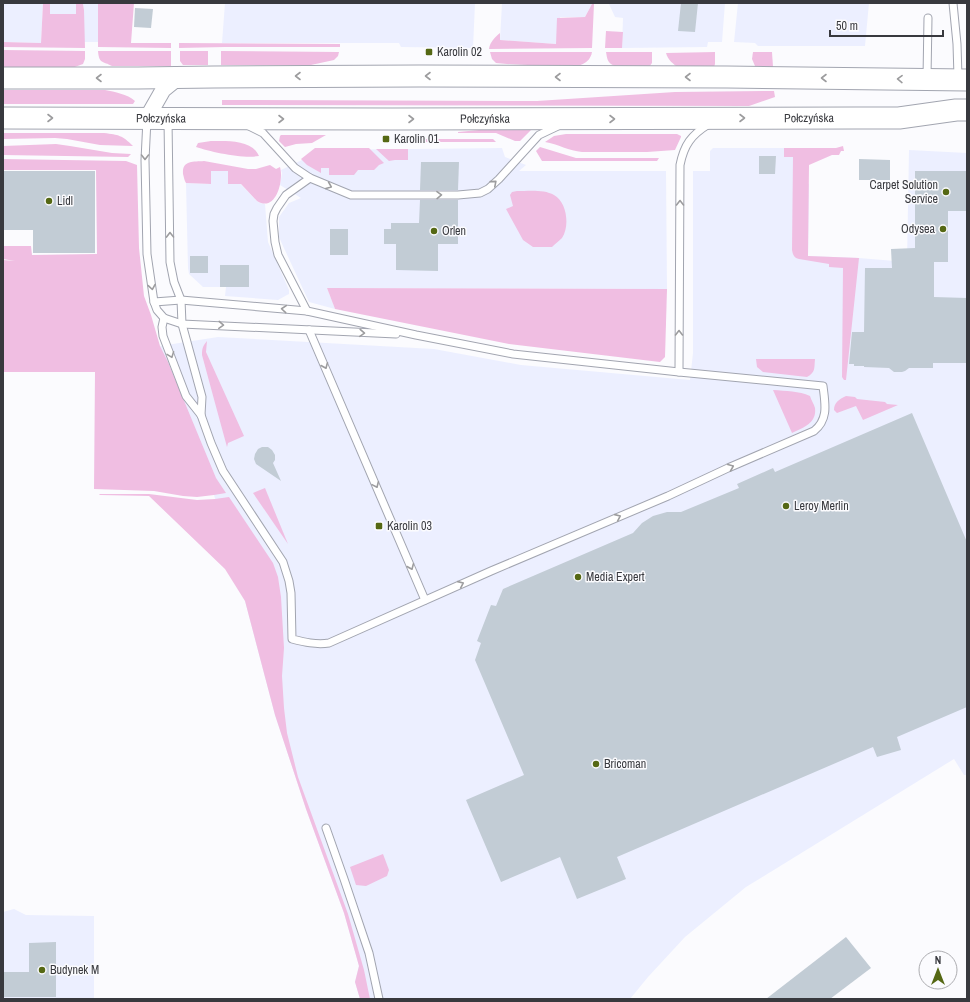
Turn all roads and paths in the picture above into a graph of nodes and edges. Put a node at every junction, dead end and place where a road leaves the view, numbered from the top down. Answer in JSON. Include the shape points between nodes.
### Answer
{"nodes":[{"id":1,"x":953,"y":3,"type":"edge"},
{"id":2,"x":928,"y":18,"type":"dead end"},
{"id":3,"x":178,"y":77,"type":"junction"},
{"id":4,"x":3,"y":78,"type":"edge"},
{"id":5,"x":138,"y":78,"type":"junction"},
{"id":6,"x":927,"y":79,"type":"junction"},
{"id":7,"x":962,"y":80,"type":"edge"},
{"id":8,"x":158,"y":97,"type":"junction"},
{"id":9,"x":967,"y":110,"type":"edge"},
{"id":10,"x":3,"y":118,"type":"edge"},
{"id":11,"x":147,"y":118,"type":"junction"},
{"id":12,"x":168,"y":118,"type":"junction"},
{"id":13,"x":716,"y":118,"type":"junction"},
{"id":14,"x":234,"y":119,"type":"junction"},
{"id":15,"x":573,"y":119,"type":"junction"},
{"id":16,"x":310,"y":178,"type":"junction"},
{"id":17,"x":181,"y":300,"type":"junction"},
{"id":18,"x":154,"y":302,"type":"junction"},
{"id":19,"x":307,"y":311,"type":"junction"},
{"id":20,"x":164,"y":318,"type":"junction"},
{"id":21,"x":182,"y":324,"type":"junction"},
{"id":22,"x":309,"y":330,"type":"junction"},
{"id":23,"x":416,"y":335,"type":"junction"},
{"id":24,"x":679,"y":372,"type":"junction"},
{"id":25,"x":201,"y":416,"type":"junction"},
{"id":26,"x":425,"y":600,"type":"junction"},
{"id":27,"x":326,"y":828,"type":"dead end"},
{"id":28,"x":380,"y":999,"type":"edge"}],
"edges":[{"from":1,"to":7,"type":"lane"},
{"from":2,"to":6,"type":"lane"},
{"from":3,"to":5,"type":"main road"},
{"from":6,"to":3,"type":"main road","one_way":true},
{"from":3,"to":8,"type":"street"},
{"from":5,"to":4,"type":"main road","one_way":true},
{"from":5,"to":8,"type":"street"},
{"from":6,"to":7,"type":"main road"},
{"from":8,"to":11,"type":"street"},
{"from":8,"to":12,"type":"street"},
{"from":13,"to":9,"type":"main road","name":"Połczyńska","one_way":true,"via":[[899,118]]},
{"from":10,"to":11,"type":"main road","name":"Połczyńska","one_way":true},
{"from":11,"to":12,"type":"main road","name":"Połczyńska"},
{"from":11,"to":18,"type":"lane","one_way":true,"via":[[147,254]]},
{"from":12,"to":14,"type":"main road","name":"Połczyńska"},
{"from":17,"to":12,"type":"lane","one_way":true,"via":[[170,262]]},
{"from":15,"to":13,"type":"main road","name":"Połczyńska","one_way":true},
{"from":24,"to":13,"type":"lane","one_way":true,"via":[[680,165],[684,150],[692,137]]},
{"from":14,"to":15,"type":"main road","name":"Połczyńska","one_way":true},
{"from":14,"to":16,"type":"lane","via":[[263,133],[295,168]]},
{"from":16,"to":15,"type":"lane","one_way":true,"via":[[351,195],[480,193],[499,179],[539,135]]},
{"from":16,"to":19,"type":"lane","via":[[286,195],[272,221],[278,255]]},
{"from":17,"to":18,"type":"lane"},
{"from":19,"to":17,"type":"lane","one_way":true},
{"from":17,"to":21,"type":"lane"},
{"from":18,"to":20,"type":"lane"},
{"from":19,"to":23,"type":"lane"},
{"from":20,"to":21,"type":"lane"},
{"from":20,"to":25,"type":"lane","one_way":true,"via":[[163,336],[186,396]]},
{"from":21,"to":22,"type":"lane","one_way":true},
{"from":21,"to":25,"type":"lane","via":[[202,397]]},
{"from":22,"to":23,"type":"lane","one_way":true},
{"from":22,"to":26,"type":"lane","one_way":true},
{"from":23,"to":24,"type":"lane","via":[[512,354]]},
{"from":26,"to":24,"type":"lane","one_way":true,"via":[[814,431],[823,418],[823,386]]},
{"from":25,"to":26,"type":"lane","via":[[223,471],[283,562],[290,587],[292,639],[329,643]]},
{"from":27,"to":28,"type":"lane","via":[[369,953]]}]}
